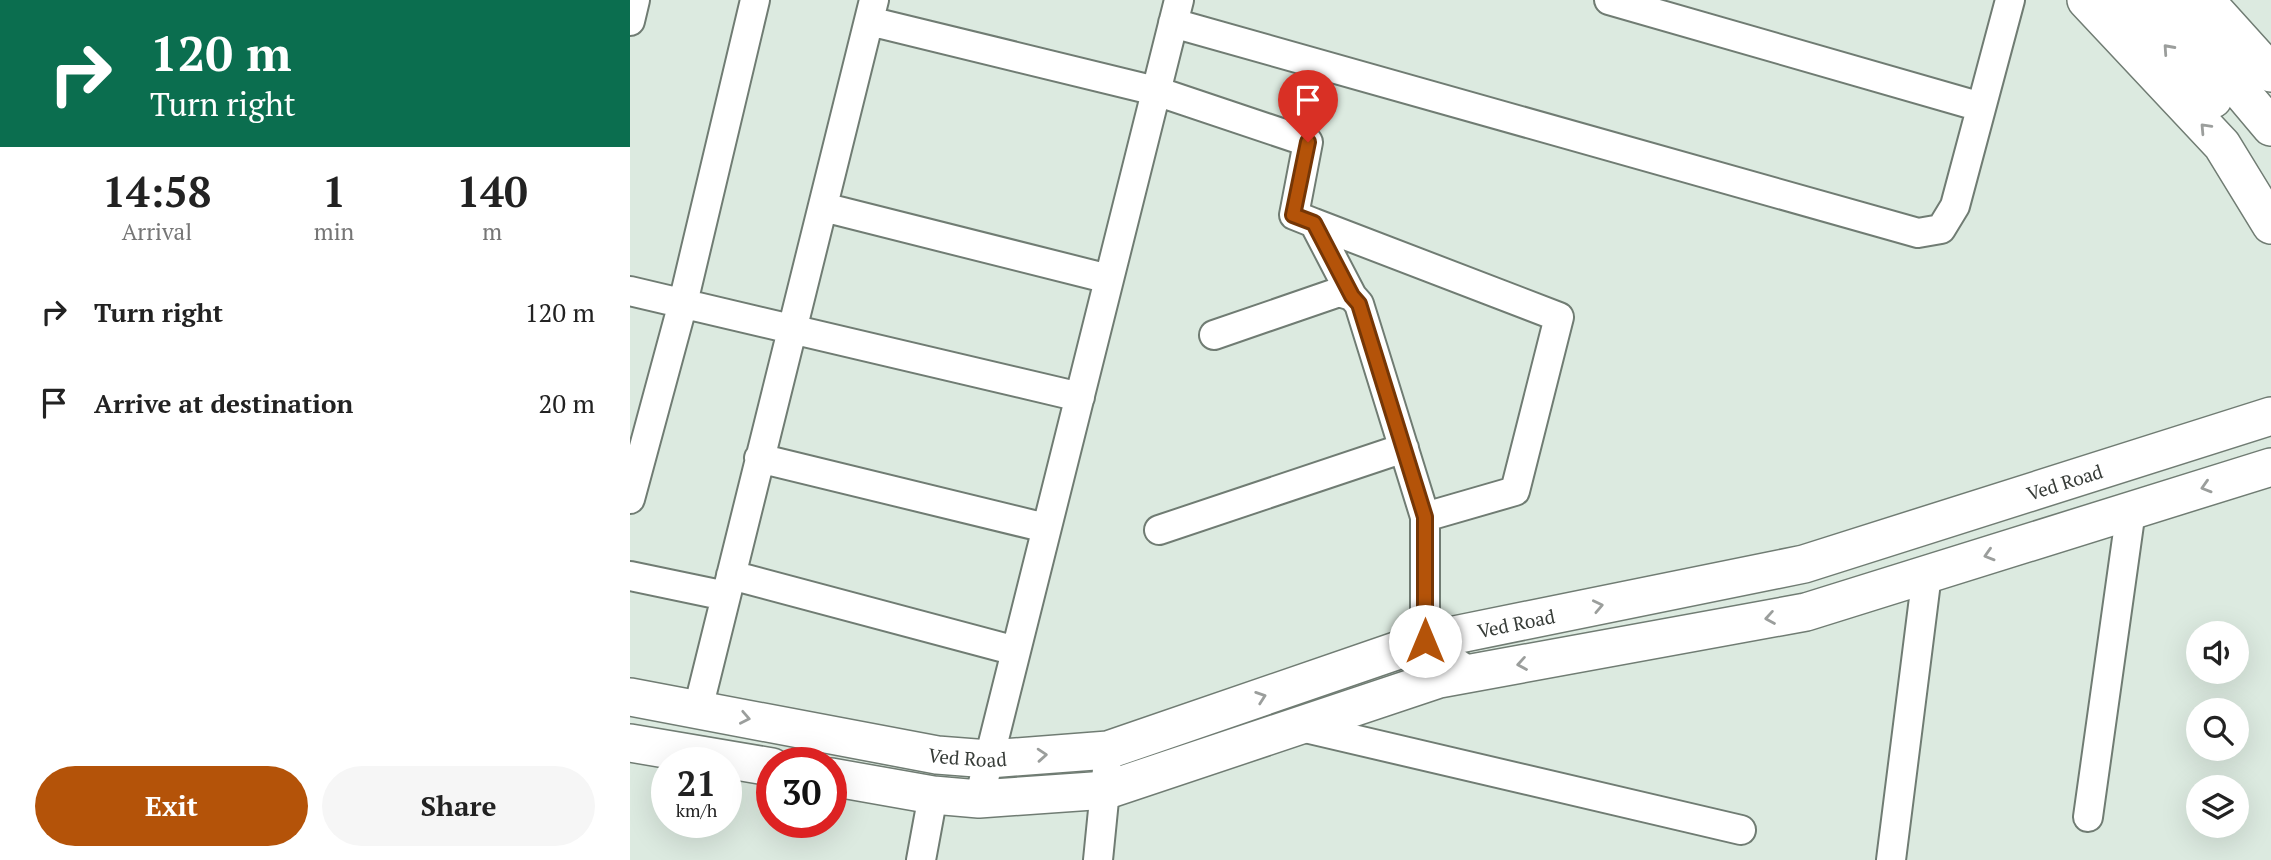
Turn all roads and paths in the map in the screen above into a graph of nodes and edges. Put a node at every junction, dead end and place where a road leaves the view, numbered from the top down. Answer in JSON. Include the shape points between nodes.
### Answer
{"nodes":[{"id":1,"x":635,"y":0,"type":"edge"},
{"id":2,"x":755,"y":0,"type":"edge"},
{"id":3,"x":1609,"y":0,"type":"edge"},
{"id":4,"x":2010,"y":0,"type":"edge"},
{"id":5,"x":2086,"y":0,"type":"edge"},
{"id":6,"x":2123,"y":0,"type":"edge"},
{"id":7,"x":2164,"y":0,"type":"edge"},
{"id":8,"x":2205,"y":0,"type":"edge"},
{"id":9,"x":872,"y":10,"type":"edge"},
{"id":10,"x":1176,"y":11,"type":"edge"},
{"id":11,"x":630,"y":21,"type":"edge"},
{"id":12,"x":2271,"y":73,"type":"edge"},
{"id":13,"x":1156,"y":91,"type":"junction"},
{"id":14,"x":1981,"y":107,"type":"junction"},
{"id":15,"x":2271,"y":127,"type":"edge"},
{"id":16,"x":2271,"y":179,"type":"edge"},
{"id":17,"x":823,"y":206,"type":"junction"},
{"id":18,"x":1314,"y":223,"type":"junction"},
{"id":19,"x":2271,"y":225,"type":"edge"},
{"id":20,"x":1109,"y":279,"type":"junction"},
{"id":21,"x":630,"y":291,"type":"edge"},
{"id":22,"x":1352,"y":296,"type":"junction"},
{"id":23,"x":683,"y":303,"type":"junction"},
{"id":24,"x":792,"y":329,"type":"junction"},
{"id":25,"x":1214,"y":335,"type":"dead end"},
{"id":26,"x":1080,"y":397,"type":"junction"},
{"id":27,"x":2271,"y":416,"type":"edge"},
{"id":28,"x":1404,"y":448,"type":"junction"},
{"id":29,"x":759,"y":458,"type":"junction"},
{"id":30,"x":2271,"y":467,"type":"edge"},
{"id":31,"x":630,"y":499,"type":"edge"},
{"id":32,"x":2131,"y":510,"type":"junction"},
{"id":33,"x":1425,"y":517,"type":"junction"},
{"id":34,"x":1046,"y":528,"type":"junction"},
{"id":35,"x":1159,"y":530,"type":"dead end"},
{"id":36,"x":1927,"y":574,"type":"junction"},
{"id":37,"x":630,"y":576,"type":"edge"},
{"id":38,"x":728,"y":586,"type":"junction"},
{"id":39,"x":1425,"y":641,"type":"junction"},
{"id":40,"x":1016,"y":651,"type":"junction"},
{"id":41,"x":1471,"y":673,"type":"junction"},
{"id":42,"x":630,"y":697,"type":"edge"},
{"id":43,"x":698,"y":709,"type":"junction"},
{"id":44,"x":1297,"y":726,"type":"junction"},
{"id":45,"x":630,"y":743,"type":"edge"},
{"id":46,"x":1108,"y":750,"type":"junction"},
{"id":47,"x":989,"y":759,"type":"junction"},
{"id":48,"x":756,"y":764,"type":"edge"},
{"id":49,"x":847,"y":780,"type":"edge"},
{"id":50,"x":1107,"y":790,"type":"junction"},
{"id":51,"x":933,"y":795,"type":"junction"},
{"id":52,"x":979,"y":799,"type":"junction"},
{"id":53,"x":2088,"y":817,"type":"dead end"},
{"id":54,"x":1741,"y":830,"type":"dead end"},
{"id":55,"x":921,"y":860,"type":"edge"},
{"id":56,"x":1098,"y":860,"type":"edge"},
{"id":57,"x":1891,"y":860,"type":"edge"}],
"edges":[{"from":1,"to":11,"type":"street"},
{"from":2,"to":23,"type":"street"},
{"from":3,"to":14,"type":"street"},
{"from":4,"to":14,"type":"street"},
{"from":19,"to":5,"type":"main road","one_way":true,"via":[[2221,145]]},
{"from":16,"to":6,"type":"main road","one_way":true,"via":[[2230,119]]},
{"from":7,"to":15,"type":"main road"},
{"from":8,"to":12,"type":"main road"},
{"from":9,"to":13,"type":"street"},
{"from":9,"to":17,"type":"street"},
{"from":10,"to":13,"type":"street"},
{"from":10,"to":14,"type":"street","via":[[1918,233],[1941,229],[1955,206]]},
{"from":13,"to":18,"type":"street","via":[[1308,142],[1293,215]]},
{"from":13,"to":20,"type":"street"},
{"from":17,"to":20,"type":"street"},
{"from":17,"to":24,"type":"street"},
{"from":18,"to":22,"type":"street"},
{"from":18,"to":33,"type":"street","via":[[1559,317],[1515,491]]},
{"from":20,"to":26,"type":"street"},
{"from":21,"to":23,"type":"street"},
{"from":22,"to":25,"type":"street","via":[[1339,292]]},
{"from":22,"to":28,"type":"street","via":[[1359,304]]},
{"from":23,"to":24,"type":"street"},
{"from":23,"to":31,"type":"street"},
{"from":24,"to":26,"type":"street"},
{"from":24,"to":29,"type":"street"},
{"from":26,"to":34,"type":"street"},
{"from":39,"to":27,"type":"main road","name":"Ved Road","one_way":true,"via":[[1804,564]]},
{"from":28,"to":33,"type":"street"},
{"from":28,"to":35,"type":"street"},
{"from":29,"to":34,"type":"street"},
{"from":29,"to":38,"type":"street"},
{"from":30,"to":32,"type":"main road","name":"Ved Road","one_way":true},
{"from":32,"to":36,"type":"main road","name":"Ved Road","one_way":true},
{"from":32,"to":53,"type":"street"},
{"from":33,"to":39,"type":"street"},
{"from":34,"to":40,"type":"street"},
{"from":36,"to":41,"type":"main road","name":"Ved Road","one_way":true,"via":[[1807,612]]},
{"from":36,"to":57,"type":"street"},
{"from":37,"to":38,"type":"street"},
{"from":38,"to":40,"type":"street"},
{"from":38,"to":43,"type":"street"},
{"from":39,"to":41,"type":"street"},
{"from":46,"to":39,"type":"main road","name":"Ved Road","one_way":true},
{"from":40,"to":47,"type":"street"},
{"from":41,"to":44,"type":"main road","name":"Ved Road","via":[[1439,679]]},
{"from":42,"to":43,"type":"main road","name":"Ved Road"},
{"from":43,"to":47,"type":"main road","name":"Ved Road","one_way":true,"via":[[937,755]]},
{"from":44,"to":50,"type":"main road","name":"Ved Road"},
{"from":44,"to":54,"type":"street"},
{"from":45,"to":48,"type":"main road"},
{"from":47,"to":46,"type":"main road","name":"Ved Road","one_way":true},
{"from":46,"to":50,"type":"street"},
{"from":47,"to":52,"type":"street"},
{"from":49,"to":51,"type":"main road","name":"Ved Road"},
{"from":50,"to":52,"type":"main road","name":"Ved Road"},
{"from":50,"to":56,"type":"street"},
{"from":51,"to":52,"type":"main road","name":"Ved Road"},
{"from":51,"to":55,"type":"street"}]}
